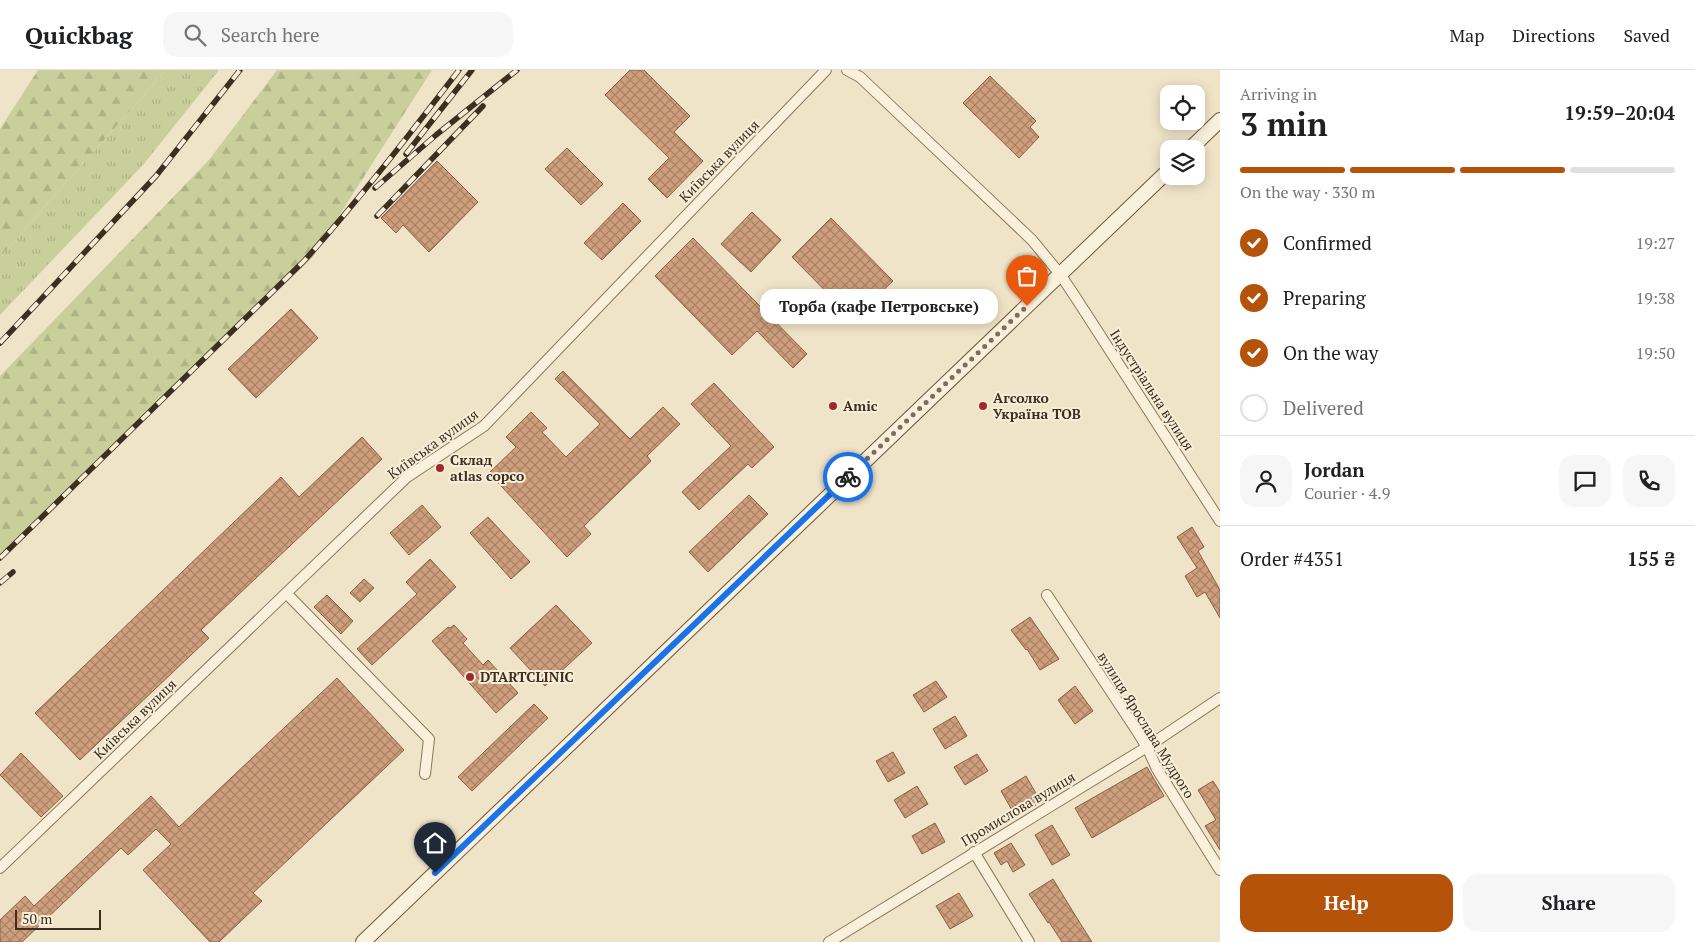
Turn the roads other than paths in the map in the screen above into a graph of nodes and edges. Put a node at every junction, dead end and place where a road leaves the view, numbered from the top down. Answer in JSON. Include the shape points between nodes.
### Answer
{"nodes":[{"id":1,"x":826,"y":70,"type":"edge"},
{"id":2,"x":847,"y":70,"type":"edge"},
{"id":3,"x":1220,"y":120,"type":"edge"},
{"id":4,"x":1199,"y":140,"type":"edge"},
{"id":5,"x":1160,"y":179,"type":"edge"},
{"id":6,"x":1060,"y":274,"type":"junction"},
{"id":7,"x":1220,"y":521,"type":"edge"},
{"id":8,"x":286,"y":593,"type":"junction"},
{"id":9,"x":1047,"y":595,"type":"dead end"},
{"id":10,"x":1220,"y":698,"type":"edge"},
{"id":11,"x":1147,"y":747,"type":"junction"},
{"id":12,"x":426,"y":774,"type":"dead end"},
{"id":13,"x":974,"y":852,"type":"junction"},
{"id":14,"x":0,"y":868,"type":"edge"},
{"id":15,"x":1220,"y":870,"type":"edge"},
{"id":16,"x":363,"y":942,"type":"edge"},
{"id":17,"x":829,"y":942,"type":"edge"},
{"id":18,"x":1029,"y":942,"type":"edge"}],
"edges":[{"from":1,"to":8,"type":"street","name":"Київська вулиця","via":[[484,426],[407,477]]},
{"from":2,"to":6,"type":"street","name":"Індустріальна вулиця","via":[[860,77],[1032,240]]},
{"from":3,"to":4,"type":"main road"},
{"from":5,"to":6,"type":"main road"},
{"from":6,"to":7,"type":"street","name":"Індустріальна вулиця"},
{"from":6,"to":16,"type":"main road"},
{"from":8,"to":12,"type":"street","via":[[428,739]]},
{"from":8,"to":14,"type":"street","name":"Київська вулиця"},
{"from":9,"to":11,"type":"street","name":"вулиця Ярослава Мудрого"},
{"from":10,"to":11,"type":"street","name":"Промислова вулиця"},
{"from":11,"to":13,"type":"street","name":"Промислова вулиця"},
{"from":11,"to":15,"type":"street","name":"вулиця Ярослава Мудрого","via":[[1157,769]]},
{"from":13,"to":17,"type":"street","name":"Промислова вулиця"},
{"from":13,"to":18,"type":"street"}]}
